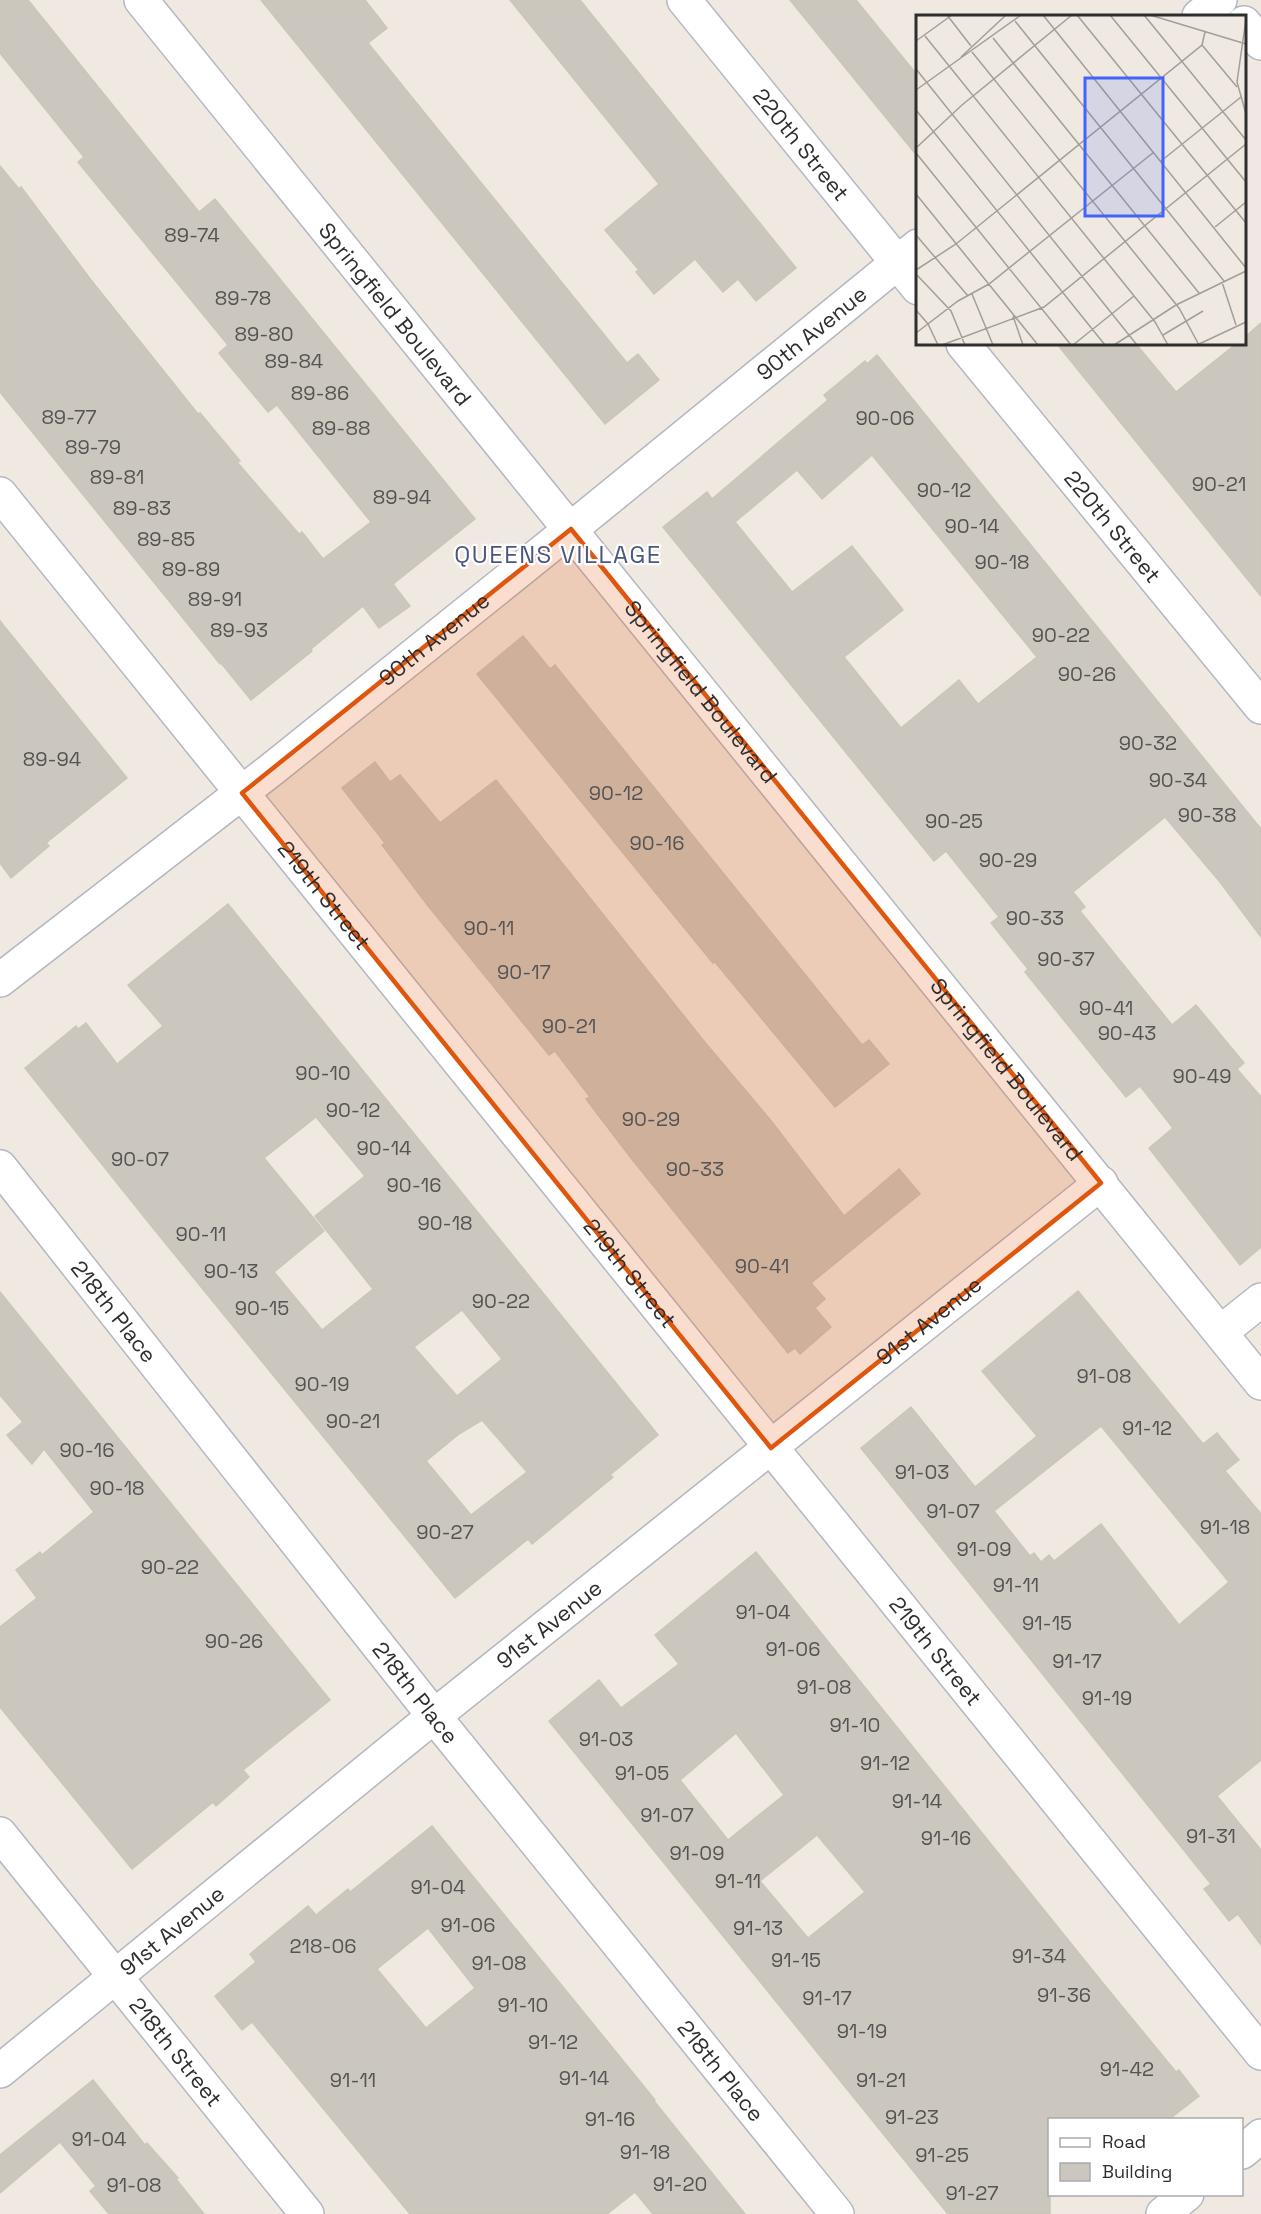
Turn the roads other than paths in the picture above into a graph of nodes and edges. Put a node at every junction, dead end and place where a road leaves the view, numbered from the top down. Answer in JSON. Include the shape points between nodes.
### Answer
{"nodes":[{"id":1,"x":141,"y":0,"type":"edge"},
{"id":2,"x":684,"y":0,"type":"edge"},
{"id":3,"x":1220,"y":0,"type":"edge"},
{"id":4,"x":1226,"y":0,"type":"edge"},
{"id":5,"x":1200,"y":15,"type":"edge"},
{"id":6,"x":1238,"y":15,"type":"edge"},
{"id":7,"x":1246,"y":24,"type":"edge"},
{"id":8,"x":1261,"y":43,"type":"edge"},
{"id":9,"x":907,"y":254,"type":"edge"},
{"id":10,"x":916,"y":282,"type":"edge"},
{"id":11,"x":964,"y":345,"type":"edge"},
{"id":12,"x":0,"y":494,"type":"edge"},
{"id":13,"x":571,"y":529,"type":"junction"},
{"id":14,"x":1261,"y":707,"type":"edge"},
{"id":15,"x":242,"y":793,"type":"junction"},
{"id":16,"x":0,"y":980,"type":"edge"},
{"id":17,"x":0,"y":1167,"type":"edge"},
{"id":18,"x":1101,"y":1183,"type":"junction"},
{"id":19,"x":1261,"y":1300,"type":"edge"},
{"id":20,"x":1221,"y":1332,"type":"junction"},
{"id":21,"x":1261,"y":1383,"type":"edge"},
{"id":22,"x":771,"y":1448,"type":"junction"},
{"id":23,"x":434,"y":1716,"type":"junction"},
{"id":24,"x":0,"y":1834,"type":"edge"},
{"id":25,"x":116,"y":1977,"type":"junction"},
{"id":26,"x":1261,"y":2053,"type":"edge"},
{"id":27,"x":0,"y":2071,"type":"edge"},
{"id":28,"x":1261,"y":2136,"type":"edge"},
{"id":29,"x":1243,"y":2151,"type":"edge"},
{"id":30,"x":1184,"y":2196,"type":"edge"},
{"id":31,"x":307,"y":2214,"type":"edge"},
{"id":32,"x":837,"y":2214,"type":"edge"},
{"id":33,"x":1162,"y":2214,"type":"edge"}],
"edges":[{"from":1,"to":13,"type":"street","name":"Springfield Boulevard"},
{"from":2,"to":9,"type":"street","name":"220th Street"},
{"from":3,"to":5,"type":"street"},
{"from":4,"to":6,"type":"street"},
{"from":7,"to":8,"type":"street"},
{"from":9,"to":10,"type":"street","name":"220th Street"},
{"from":9,"to":13,"type":"street","name":"90th Avenue"},
{"from":11,"to":14,"type":"street","name":"220th Street"},
{"from":12,"to":15,"type":"street","name":"219th Street"},
{"from":13,"to":15,"type":"street","name":"90th Avenue"},
{"from":13,"to":18,"type":"street","name":"Springfield Boulevard"},
{"from":15,"to":16,"type":"street","name":"90th Avenue"},
{"from":15,"to":22,"type":"street","name":"219th Street"},
{"from":17,"to":23,"type":"street","name":"218th Place"},
{"from":18,"to":20,"type":"street","name":"Springfield Boulevard"},
{"from":18,"to":22,"type":"street","name":"91st Avenue"},
{"from":19,"to":20,"type":"street"},
{"from":20,"to":21,"type":"street","name":"Springfield Boulevard"},
{"from":22,"to":23,"type":"street","name":"91st Avenue"},
{"from":22,"to":26,"type":"street","name":"219th Street"},
{"from":23,"to":25,"type":"street","name":"91st Avenue"},
{"from":23,"to":32,"type":"street","name":"218th Place"},
{"from":24,"to":25,"type":"street","name":"218th Street"},
{"from":25,"to":27,"type":"street","name":"91st Avenue"},
{"from":25,"to":31,"type":"street","name":"218th Street"},
{"from":28,"to":29,"type":"street"},
{"from":30,"to":33,"type":"street"}]}
